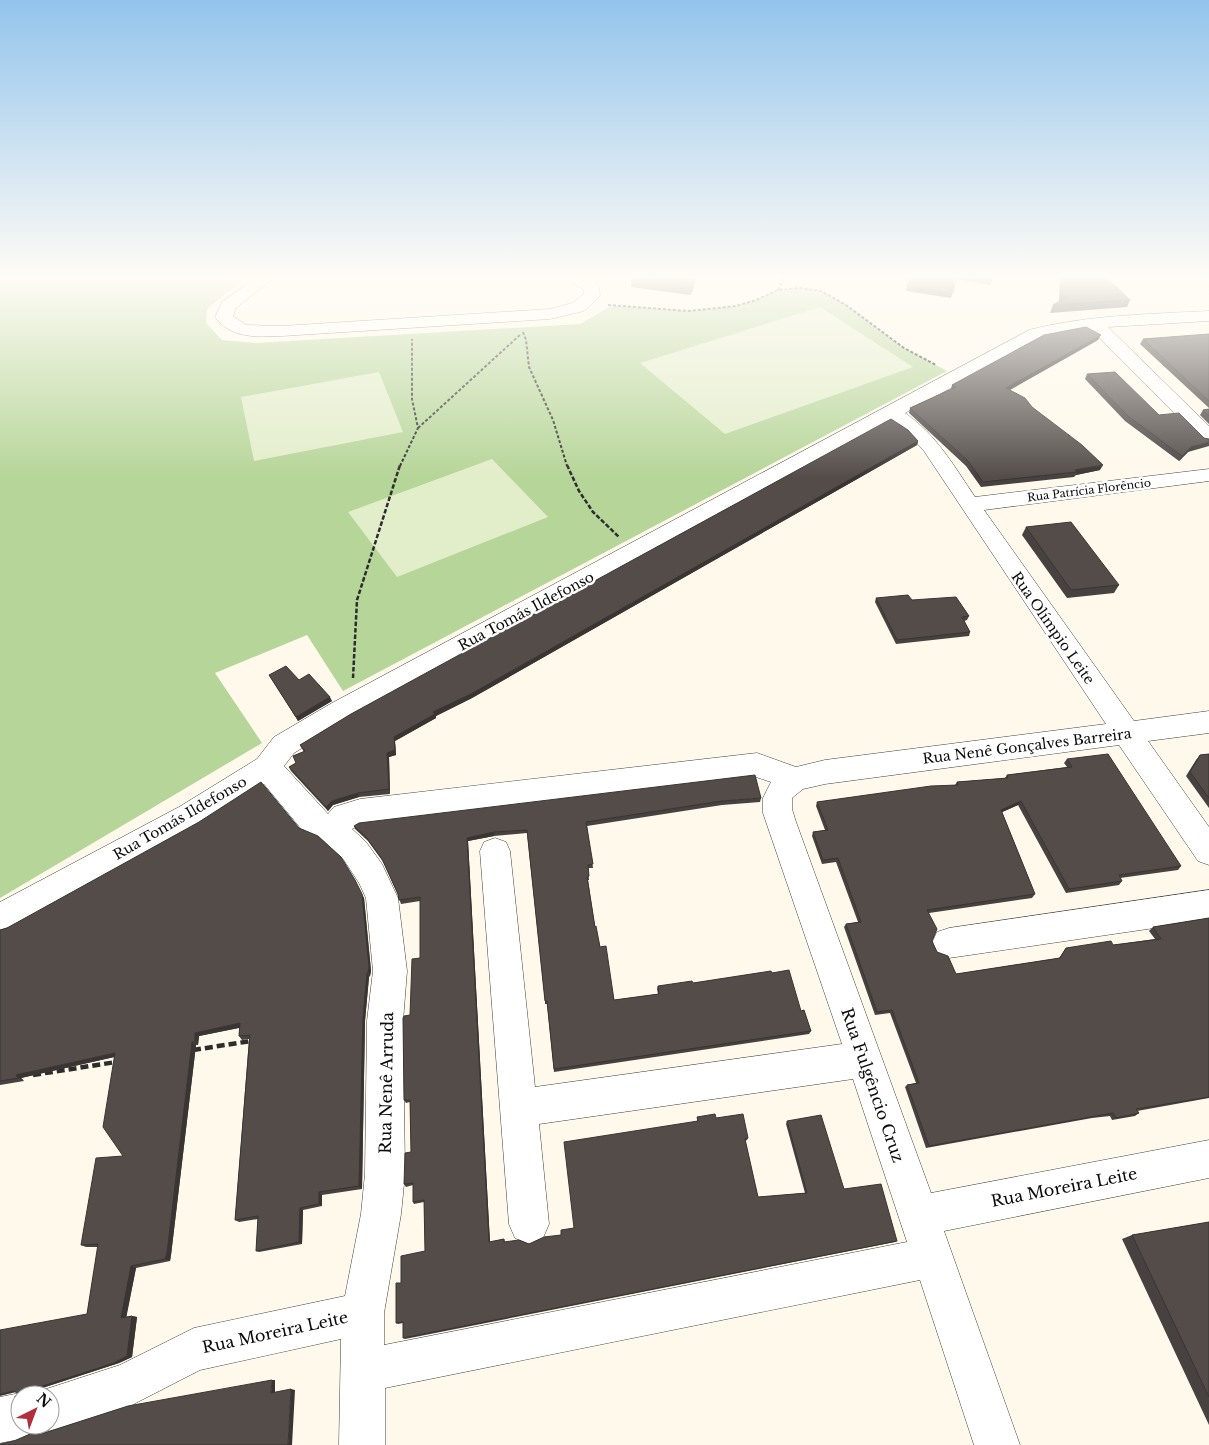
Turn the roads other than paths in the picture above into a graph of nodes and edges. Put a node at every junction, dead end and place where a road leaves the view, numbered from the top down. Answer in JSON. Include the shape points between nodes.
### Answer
{"nodes":[{"id":1,"x":1018,"y":343,"type":"edge"},
{"id":2,"x":1115,"y":343,"type":"edge"},
{"id":3,"x":890,"y":412,"type":"junction"},
{"id":4,"x":1209,"y":437,"type":"edge"},
{"id":5,"x":1209,"y":475,"type":"edge"},
{"id":6,"x":969,"y":505,"type":"junction"},
{"id":7,"x":1209,"y":722,"type":"edge"},
{"id":8,"x":1126,"y":733,"type":"junction"},
{"id":9,"x":267,"y":767,"type":"junction"},
{"id":10,"x":795,"y":779,"type":"junction"},
{"id":11,"x":332,"y":830,"type":"junction"},
{"id":12,"x":495,"y":851,"type":"dead end"},
{"id":13,"x":1209,"y":852,"type":"edge"},
{"id":14,"x":1209,"y":905,"type":"edge"},
{"id":15,"x":0,"y":918,"type":"edge"},
{"id":16,"x":949,"y":943,"type":"dead end"},
{"id":17,"x":865,"y":1059,"type":"junction"},
{"id":18,"x":518,"y":1108,"type":"junction"},
{"id":19,"x":1209,"y":1159,"type":"edge"},
{"id":20,"x":918,"y":1216,"type":"junction"},
{"id":21,"x":529,"y":1224,"type":"dead end"},
{"id":22,"x":932,"y":1257,"type":"junction"},
{"id":23,"x":363,"y":1313,"type":"junction"},
{"id":24,"x":362,"y":1371,"type":"junction"},
{"id":25,"x":60,"y":1406,"type":"edge"},
{"id":26,"x":362,"y":1445,"type":"edge"},
{"id":27,"x":997,"y":1445,"type":"edge"}],
"edges":[{"from":1,"to":3,"type":"street","name":"Rua Tomás Ildefonso"},
{"from":2,"to":4,"type":"street"},
{"from":3,"to":6,"type":"street","name":"Rua Olímpio Leite","via":[[915,429],[932,448]]},
{"from":3,"to":9,"type":"street","name":"Rua Tomás Ildefonso","via":[[352,705],[284,746]]},
{"from":5,"to":6,"type":"street","name":"Rua Patrícia Florêncio"},
{"from":6,"to":8,"type":"street","name":"Rua Olímpio Leite"},
{"from":7,"to":8,"type":"street","name":"Rua Nenê Gonçalves Barreira"},
{"from":8,"to":10,"type":"street","name":"Rua Nenê Gonçalves Barreira","via":[[846,769]]},
{"from":8,"to":13,"type":"street","name":"Rua Olímpio Leite"},
{"from":9,"to":11,"type":"street","name":"Rua Nenê Arruda","via":[[314,822]]},
{"from":9,"to":15,"type":"street","name":"Rua Tomás Ildefonso","via":[[190,816]]},
{"from":10,"to":11,"type":"street","via":[[757,766],[638,778],[360,812],[345,816]]},
{"from":10,"to":17,"type":"street","name":"Rua Fulgêncio Cruz","via":[[785,786],[777,806]]},
{"from":11,"to":23,"type":"street","name":"Rua Nenê Arruda","via":[[355,851],[382,898],[390,971],[386,1021],[385,1174]]},
{"from":12,"to":18,"type":"street"},
{"from":14,"to":16,"type":"street"},
{"from":17,"to":18,"type":"street"},
{"from":17,"to":20,"type":"street","name":"Rua Fulgêncio Cruz"},
{"from":18,"to":21,"type":"street"},
{"from":19,"to":20,"type":"street","name":"Rua Moreira Leite"},
{"from":20,"to":22,"type":"street","name":"Rua Fulgêncio Cruz"},
{"from":22,"to":24,"type":"street"},
{"from":22,"to":27,"type":"street","name":"Rua Fulgêncio Cruz"},
{"from":23,"to":24,"type":"street","name":"Rua Nenê Arruda"},
{"from":23,"to":25,"type":"street","name":"Rua Moreira Leite","via":[[194,1350],[128,1385]]},
{"from":24,"to":26,"type":"street","name":"Rua Nenê Arruda"}]}
